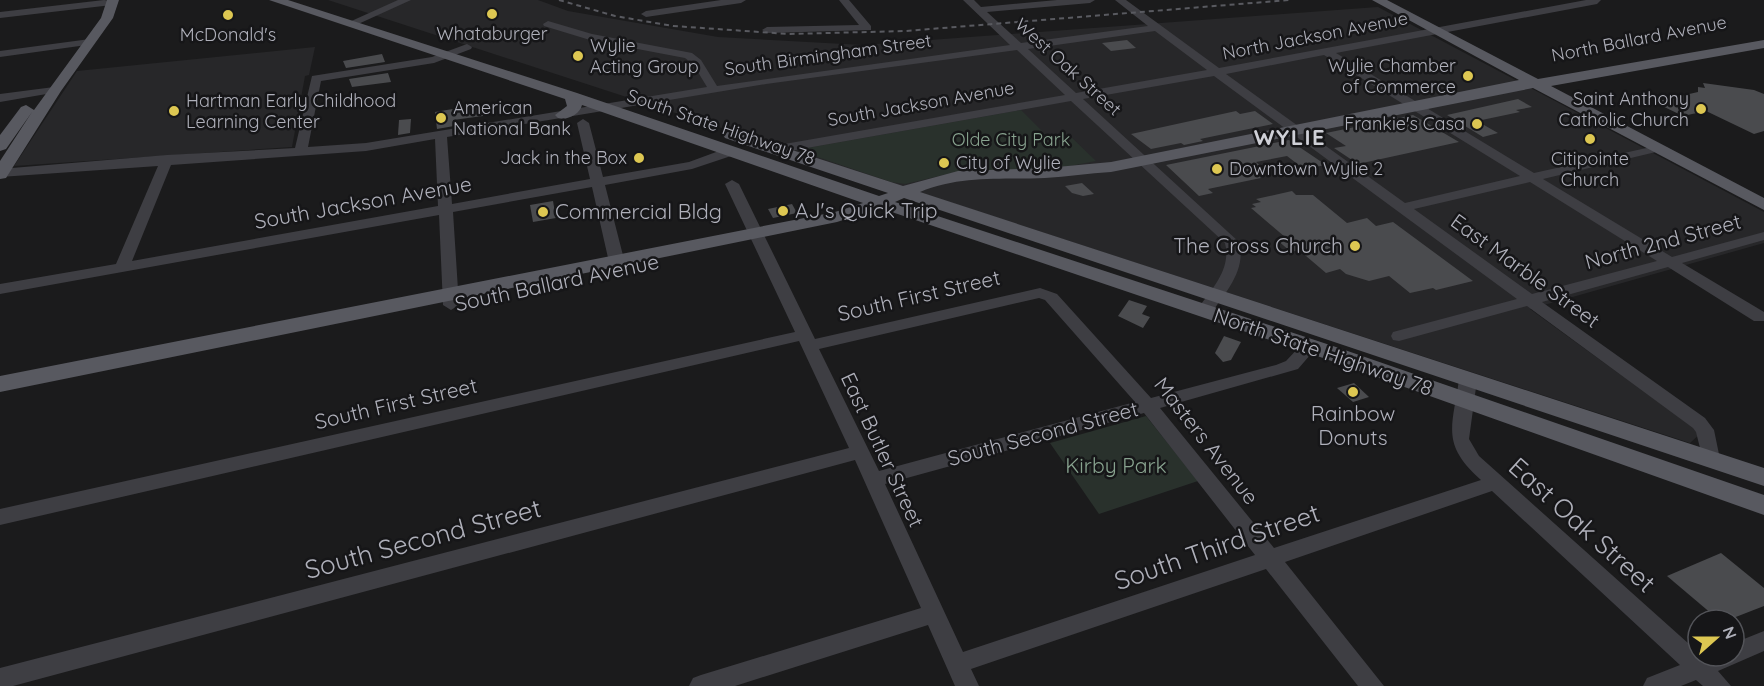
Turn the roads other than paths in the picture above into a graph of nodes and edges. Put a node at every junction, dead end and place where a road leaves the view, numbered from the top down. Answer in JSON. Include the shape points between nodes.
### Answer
{"nodes":[{"id":1,"x":274,"y":0,"type":"edge"},
{"id":2,"x":406,"y":0,"type":"edge"},
{"id":3,"x":741,"y":0,"type":"edge"},
{"id":4,"x":844,"y":0,"type":"edge"},
{"id":5,"x":968,"y":0,"type":"edge"},
{"id":6,"x":1090,"y":0,"type":"edge"},
{"id":7,"x":1120,"y":0,"type":"edge"},
{"id":8,"x":1378,"y":0,"type":"edge"},
{"id":9,"x":108,"y":1,"type":"edge"},
{"id":10,"x":721,"y":1,"type":"edge"},
{"id":11,"x":1597,"y":1,"type":"edge"},
{"id":12,"x":979,"y":10,"type":"junction"},
{"id":13,"x":646,"y":14,"type":"dead end"},
{"id":14,"x":0,"y":15,"type":"edge"},
{"id":15,"x":370,"y":15,"type":"junction"},
{"id":16,"x":352,"y":16,"type":"junction"},
{"id":17,"x":388,"y":21,"type":"dead end"},
{"id":18,"x":548,"y":24,"type":"dead end"},
{"id":19,"x":1157,"y":28,"type":"junction"},
{"id":20,"x":768,"y":30,"type":"dead end"},
{"id":21,"x":1434,"y":30,"type":"junction"},
{"id":22,"x":1764,"y":35,"type":"edge"},
{"id":23,"x":445,"y":40,"type":"dead end"},
{"id":24,"x":90,"y":42,"type":"junction"},
{"id":25,"x":73,"y":44,"type":"junction"},
{"id":26,"x":1764,"y":44,"type":"edge"},
{"id":27,"x":1018,"y":45,"type":"junction"},
{"id":28,"x":467,"y":47,"type":"junction"},
{"id":29,"x":1325,"y":51,"type":"junction"},
{"id":30,"x":0,"y":54,"type":"edge"},
{"id":31,"x":449,"y":56,"type":"junction"},
{"id":32,"x":1216,"y":72,"type":"junction"},
{"id":33,"x":1529,"y":83,"type":"junction"},
{"id":34,"x":54,"y":90,"type":"junction"},
{"id":35,"x":714,"y":90,"type":"junction"},
{"id":36,"x":38,"y":92,"type":"junction"},
{"id":37,"x":572,"y":96,"type":"junction"},
{"id":38,"x":1075,"y":97,"type":"junction"},
{"id":39,"x":0,"y":98,"type":"edge"},
{"id":40,"x":638,"y":104,"type":"junction"},
{"id":41,"x":1414,"y":106,"type":"junction"},
{"id":42,"x":607,"y":108,"type":"junction"},
{"id":43,"x":563,"y":116,"type":"junction"},
{"id":44,"x":583,"y":123,"type":"dead end"},
{"id":45,"x":1295,"y":130,"type":"junction"},
{"id":46,"x":441,"y":135,"type":"junction"},
{"id":47,"x":0,"y":146,"type":"edge"},
{"id":48,"x":1656,"y":148,"type":"junction"},
{"id":49,"x":773,"y":150,"type":"junction"},
{"id":50,"x":732,"y":151,"type":"junction"},
{"id":51,"x":301,"y":152,"type":"junction"},
{"id":52,"x":167,"y":159,"type":"junction"},
{"id":53,"x":1144,"y":160,"type":"junction"},
{"id":54,"x":1111,"y":167,"type":"junction"},
{"id":55,"x":0,"y":173,"type":"edge"},
{"id":56,"x":1531,"y":178,"type":"junction"},
{"id":57,"x":597,"y":182,"type":"junction"},
{"id":58,"x":732,"y":184,"type":"dead end"},
{"id":59,"x":955,"y":186,"type":"junction"},
{"id":60,"x":844,"y":190,"type":"junction"},
{"id":61,"x":899,"y":200,"type":"junction"},
{"id":62,"x":1764,"y":206,"type":"edge"},
{"id":63,"x":1402,"y":208,"type":"junction"},
{"id":64,"x":444,"y":210,"type":"junction"},
{"id":65,"x":963,"y":212,"type":"junction"},
{"id":66,"x":843,"y":216,"type":"junction"},
{"id":67,"x":1764,"y":236,"type":"edge"},
{"id":68,"x":758,"y":238,"type":"junction"},
{"id":69,"x":1670,"y":262,"type":"junction"},
{"id":70,"x":618,"y":266,"type":"junction"},
{"id":71,"x":122,"y":268,"type":"junction"},
{"id":72,"x":0,"y":289,"type":"edge"},
{"id":73,"x":1040,"y":293,"type":"joint"},
{"id":74,"x":450,"y":300,"type":"junction"},
{"id":75,"x":1530,"y":300,"type":"junction"},
{"id":76,"x":1209,"y":304,"type":"junction"},
{"id":77,"x":1760,"y":317,"type":"dead end"},
{"id":78,"x":1399,"y":336,"type":"dead end"},
{"id":79,"x":806,"y":340,"type":"junction"},
{"id":80,"x":1309,"y":347,"type":"junction"},
{"id":81,"x":143,"y":362,"type":"junction"},
{"id":82,"x":1468,"y":380,"type":"junction"},
{"id":83,"x":0,"y":384,"type":"edge"},
{"id":84,"x":0,"y":397,"type":"edge"},
{"id":85,"x":1465,"y":402,"type":"junction"},
{"id":86,"x":1148,"y":406,"type":"junction"},
{"id":87,"x":860,"y":452,"type":"junction"},
{"id":88,"x":1711,"y":459,"type":"junction"},
{"id":89,"x":1764,"y":477,"type":"edge"},
{"id":90,"x":874,"y":480,"type":"junction"},
{"id":91,"x":1494,"y":483,"type":"junction"},
{"id":92,"x":1764,"y":505,"type":"edge"},
{"id":93,"x":0,"y":517,"type":"edge"},
{"id":94,"x":1269,"y":560,"type":"junction"},
{"id":95,"x":932,"y":614,"type":"junction"},
{"id":96,"x":1764,"y":641,"type":"edge"},
{"id":97,"x":1746,"y":649,"type":"edge"},
{"id":98,"x":1686,"y":655,"type":"edge"},
{"id":99,"x":957,"y":664,"type":"junction"},
{"id":100,"x":1700,"y":668,"type":"joint"},
{"id":101,"x":0,"y":678,"type":"edge"},
{"id":102,"x":700,"y":686,"type":"edge"},
{"id":103,"x":967,"y":686,"type":"edge"},
{"id":104,"x":1372,"y":686,"type":"edge"},
{"id":105,"x":1655,"y":686,"type":"edge"},
{"id":106,"x":1719,"y":686,"type":"edge"}],
"edges":[{"from":1,"to":16,"type":"main road","name":"South State Highway 78"},
{"from":2,"to":15,"type":"street"},
{"from":3,"to":10,"type":"street"},
{"from":4,"to":20,"type":"street","via":[[867,28]]},
{"from":5,"to":12,"type":"street","name":"West Oak Street"},
{"from":6,"to":12,"type":"street"},
{"from":7,"to":19,"type":"street","name":"East Marble Street"},
{"from":8,"to":21,"type":"main road"},
{"from":9,"to":14,"type":"street"},
{"from":9,"to":24,"type":"main road","via":[[107,18]]},
{"from":9,"to":25,"type":"main road"},
{"from":10,"to":13,"type":"street"},
{"from":11,"to":21,"type":"street","name":"North Jackson Avenue"},
{"from":12,"to":27,"type":"street","name":"West Oak Street"},
{"from":15,"to":16,"type":"main road","name":"South State Highway 78"},
{"from":15,"to":17,"type":"main road","name":"South State Highway 78"},
{"from":16,"to":31,"type":"main road","name":"South State Highway 78"},
{"from":18,"to":35,"type":"street","via":[[590,37],[688,55],[697,62]]},
{"from":19,"to":27,"type":"street","name":"South Birmingham Street"},
{"from":19,"to":32,"type":"street","name":"East Marble Street"},
{"from":21,"to":29,"type":"street","name":"North Jackson Avenue"},
{"from":21,"to":33,"type":"main road"},
{"from":22,"to":33,"type":"main road","name":"North Ballard Avenue"},
{"from":23,"to":28,"type":"main road","name":"South State Highway 78"},
{"from":24,"to":25,"type":"street"},
{"from":24,"to":34,"type":"main road"},
{"from":25,"to":30,"type":"street"},
{"from":25,"to":36,"type":"main road"},
{"from":26,"to":33,"type":"main road","name":"North Ballard Avenue"},
{"from":27,"to":35,"type":"street","name":"South Birmingham Street"},
{"from":27,"to":38,"type":"street","name":"West Oak Street"},
{"from":28,"to":31,"type":"street"},
{"from":28,"to":40,"type":"main road","name":"South State Highway 78"},
{"from":29,"to":32,"type":"street","name":"North Jackson Avenue"},
{"from":29,"to":41,"type":"street"},
{"from":31,"to":37,"type":"main road","name":"South State Highway 78"},
{"from":31,"to":51,"type":"street","via":[[316,78]]},
{"from":32,"to":38,"type":"street","name":"North Jackson Avenue"},
{"from":32,"to":45,"type":"street","name":"East Marble Street"},
{"from":33,"to":41,"type":"main road","name":"North Ballard Avenue"},
{"from":33,"to":48,"type":"main road"},
{"from":34,"to":36,"type":"street"},
{"from":34,"to":55,"type":"main road"},
{"from":35,"to":40,"type":"street","name":"South Birmingham Street"},
{"from":36,"to":39,"type":"street"},
{"from":36,"to":47,"type":"main road"},
{"from":37,"to":42,"type":"main road","name":"South State Highway 78"},
{"from":37,"to":43,"type":"main road","via":[[575,107]]},
{"from":38,"to":49,"type":"street","name":"South Jackson Avenue"},
{"from":38,"to":53,"type":"street","name":"West Oak Street"},
{"from":40,"to":42,"type":"street","name":"South Birmingham Street"},
{"from":40,"to":49,"type":"main road","name":"South State Highway 78"},
{"from":41,"to":45,"type":"main road","name":"North Ballard Avenue"},
{"from":41,"to":56,"type":"street"},
{"from":42,"to":43,"type":"street","name":"South Birmingham Street"},
{"from":42,"to":50,"type":"main road","name":"South State Highway 78"},
{"from":43,"to":46,"type":"street","name":"South Birmingham Street"},
{"from":44,"to":57,"type":"street"},
{"from":45,"to":53,"type":"main road","name":"North Ballard Avenue"},
{"from":45,"to":63,"type":"street","name":"East Marble Street"},
{"from":46,"to":51,"type":"street","name":"South Birmingham Street"},
{"from":46,"to":64,"type":"street"},
{"from":48,"to":56,"type":"street"},
{"from":48,"to":62,"type":"main road"},
{"from":49,"to":61,"type":"main road","name":"South State Highway 78"},
{"from":50,"to":57,"type":"street","name":"South Jackson Avenue","via":[[692,165]]},
{"from":50,"to":60,"type":"main road","name":"South State Highway 78"},
{"from":51,"to":52,"type":"street","name":"South Birmingham Street"},
{"from":52,"to":55,"type":"street","name":"South Birmingham Street"},
{"from":52,"to":71,"type":"street"},
{"from":53,"to":54,"type":"main road","name":"South Ballard Avenue"},
{"from":53,"to":76,"type":"street","via":[[1232,242],[1235,259]]},
{"from":54,"to":59,"type":"main road","name":"South Ballard Avenue","via":[[1066,179],[986,181]]},
{"from":54,"to":61,"type":"main road","name":"South Ballard Avenue","via":[[966,174],[932,181]]},
{"from":56,"to":63,"type":"street"},
{"from":56,"to":69,"type":"street"},
{"from":57,"to":64,"type":"street","name":"South Jackson Avenue"},
{"from":57,"to":70,"type":"street"},
{"from":58,"to":68,"type":"street","name":"East Butler Street"},
{"from":59,"to":61,"type":"main road","name":"South Ballard Avenue"},
{"from":59,"to":65,"type":"main road","via":[[951,190],[952,200]]},
{"from":60,"to":61,"type":"main road","name":"South State Highway 78"},
{"from":60,"to":66,"type":"main road","via":[[854,204]]},
{"from":61,"to":65,"type":"main road","name":"North State Highway 78"},
{"from":61,"to":66,"type":"main road","name":"South Ballard Avenue"},
{"from":61,"to":68,"type":"main road","name":"South Ballard Avenue","via":[[853,224]]},
{"from":61,"to":76,"type":"main road","name":"North State Highway 78"},
{"from":63,"to":75,"type":"street","name":"East Marble Street"},
{"from":64,"to":71,"type":"street","name":"South Jackson Avenue"},
{"from":64,"to":74,"type":"street"},
{"from":65,"to":76,"type":"main road","name":"North State Highway 78"},
{"from":66,"to":68,"type":"main road","name":"South Ballard Avenue"},
{"from":67,"to":69,"type":"street","name":"North 2nd Street"},
{"from":68,"to":70,"type":"main road","name":"South Ballard Avenue"},
{"from":68,"to":79,"type":"street","name":"East Butler Street"},
{"from":69,"to":75,"type":"street","name":"North 2nd Street"},
{"from":69,"to":77,"type":"street"},
{"from":70,"to":74,"type":"main road","name":"South Ballard Avenue"},
{"from":71,"to":72,"type":"street","name":"South Jackson Avenue"},
{"from":73,"to":79,"type":"street","name":"South First Street"},
{"from":73,"to":86,"type":"street","name":"Masters Avenue","via":[[1059,304]]},
{"from":74,"to":81,"type":"main road","name":"South Ballard Avenue"},
{"from":75,"to":78,"type":"street","name":"North 2nd Street"},
{"from":75,"to":88,"type":"street","name":"East Marble Street","via":[[1699,423],[1705,430]]},
{"from":76,"to":80,"type":"main road","name":"North State Highway 78"},
{"from":76,"to":82,"type":"main road","name":"North State Highway 78"},
{"from":79,"to":87,"type":"street","name":"East Butler Street"},
{"from":79,"to":93,"type":"street","name":"South First Street"},
{"from":80,"to":85,"type":"main road","name":"North State Highway 78"},
{"from":80,"to":86,"type":"street","name":"South Second Street","via":[[1292,365]]},
{"from":81,"to":83,"type":"main road","name":"South Ballard Avenue"},
{"from":81,"to":84,"type":"main road","name":"South Ballard Avenue"},
{"from":82,"to":85,"type":"street","name":"East Oak Street"},
{"from":82,"to":88,"type":"main road","name":"North State Highway 78"},
{"from":85,"to":91,"type":"street","name":"East Oak Street","via":[[1460,439],[1472,461]]},
{"from":85,"to":92,"type":"main road","name":"North State Highway 78"},
{"from":86,"to":90,"type":"street","name":"South Second Street"},
{"from":86,"to":94,"type":"street","name":"Masters Avenue"},
{"from":87,"to":90,"type":"street","name":"East Butler Street"},
{"from":87,"to":101,"type":"street","name":"South Second Street"},
{"from":88,"to":89,"type":"main road","name":"North State Highway 78"},
{"from":90,"to":95,"type":"street","name":"East Butler Street"},
{"from":91,"to":94,"type":"street","name":"South Third Street"},
{"from":91,"to":98,"type":"street","name":"East Oak Street"},
{"from":94,"to":99,"type":"street","name":"South Third Street"},
{"from":94,"to":104,"type":"street","name":"Masters Avenue"},
{"from":95,"to":99,"type":"street","name":"East Butler Street"},
{"from":95,"to":102,"type":"street"},
{"from":96,"to":97,"type":"street"},
{"from":99,"to":103,"type":"street","name":"East Butler Street"},
{"from":100,"to":105,"type":"street"},
{"from":100,"to":106,"type":"street","name":"East Oak Street"}]}
